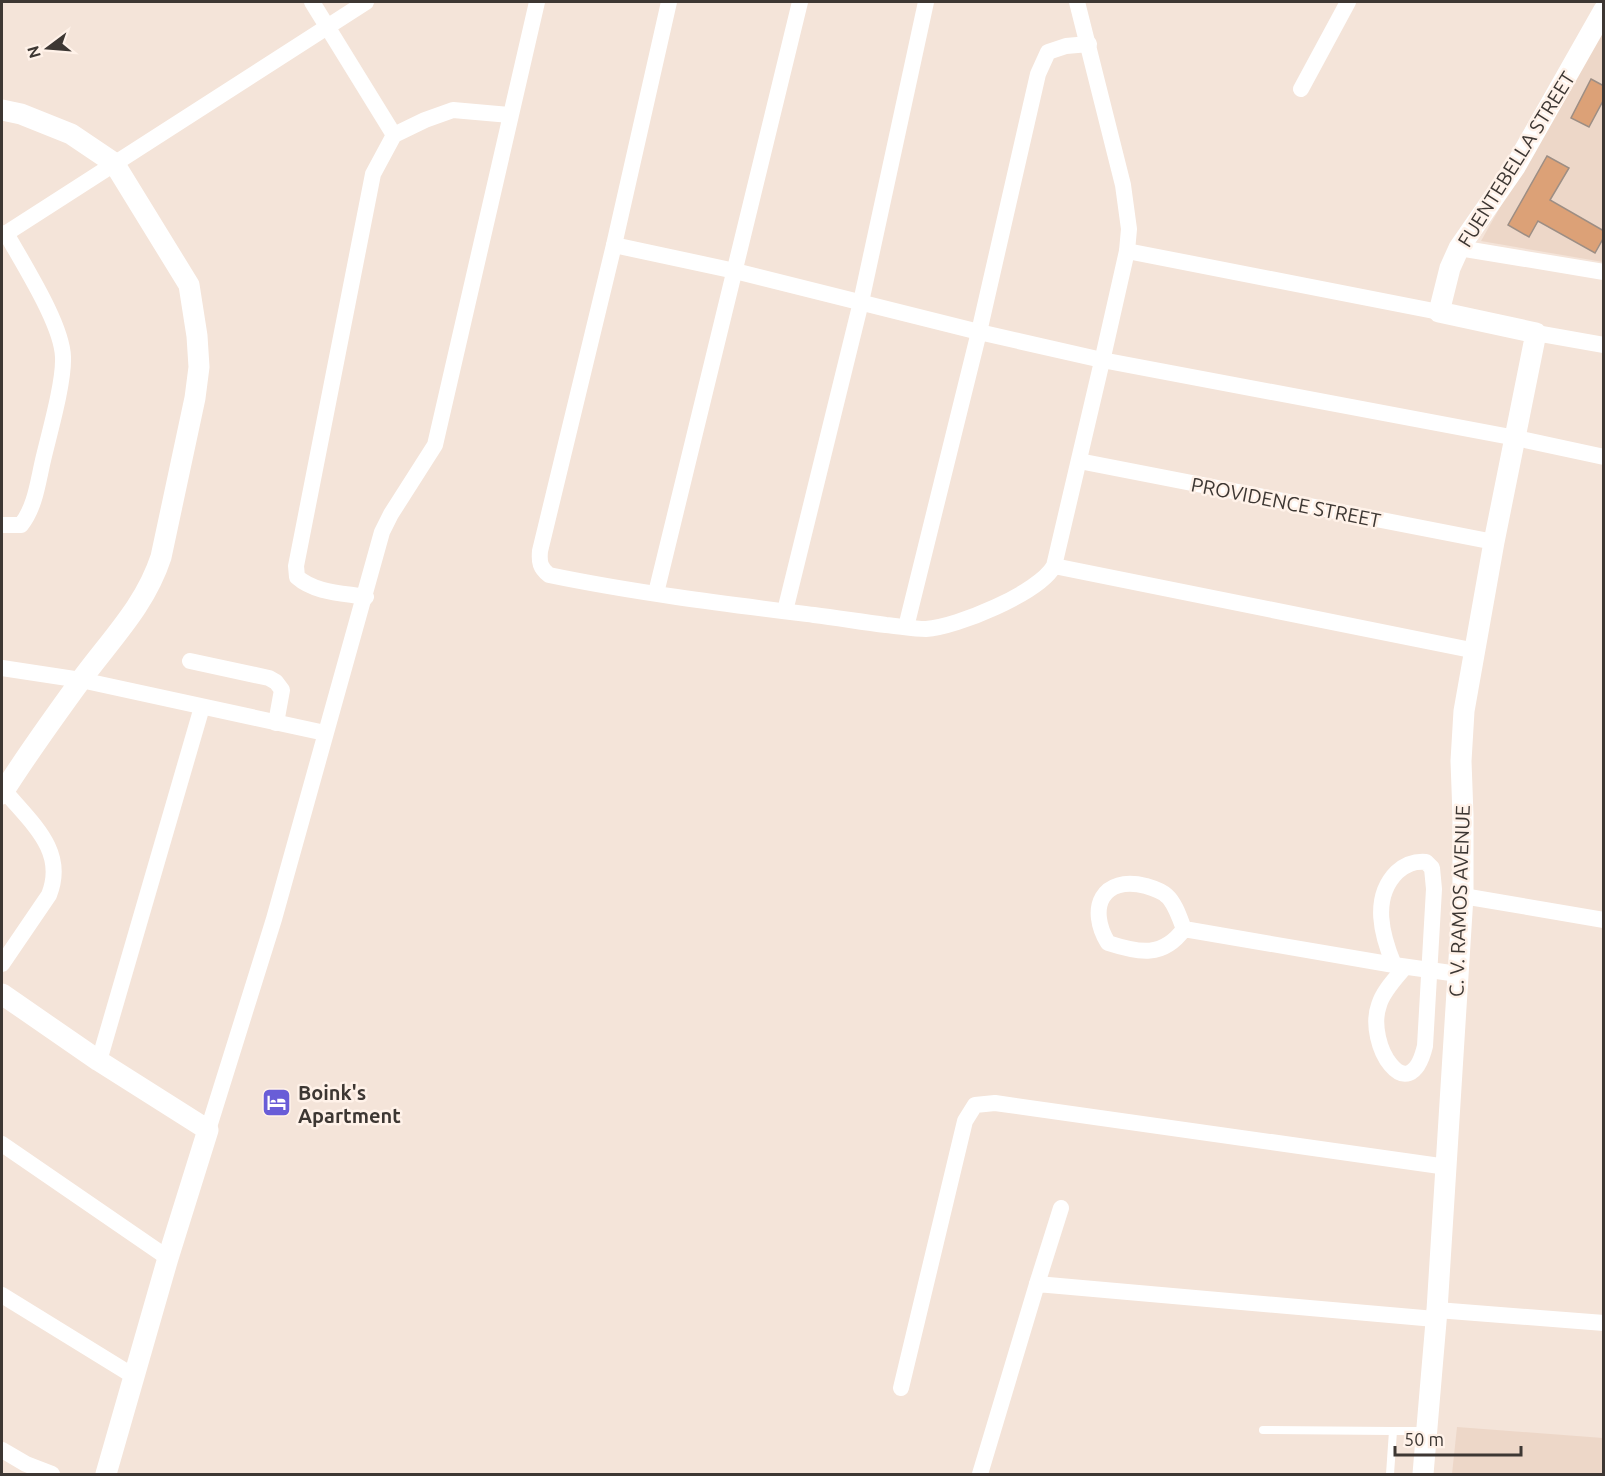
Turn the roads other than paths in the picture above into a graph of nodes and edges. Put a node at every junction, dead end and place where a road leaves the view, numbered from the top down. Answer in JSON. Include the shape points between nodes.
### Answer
{"nodes":[{"id":1,"x":312,"y":2,"type":"edge"},
{"id":2,"x":366,"y":2,"type":"edge"},
{"id":3,"x":537,"y":2,"type":"edge"},
{"id":4,"x":669,"y":2,"type":"edge"},
{"id":5,"x":800,"y":2,"type":"edge"},
{"id":6,"x":926,"y":2,"type":"edge"},
{"id":7,"x":1077,"y":2,"type":"edge"},
{"id":8,"x":1348,"y":2,"type":"edge"},
{"id":9,"x":1604,"y":10,"type":"edge"},
{"id":10,"x":328,"y":26,"type":"junction"},
{"id":11,"x":1089,"y":44,"type":"junction"},
{"id":12,"x":1301,"y":89,"type":"dead end"},
{"id":13,"x":2,"y":110,"type":"edge"},
{"id":14,"x":510,"y":115,"type":"junction"},
{"id":15,"x":394,"y":135,"type":"junction"},
{"id":16,"x":114,"y":163,"type":"junction"},
{"id":17,"x":4,"y":234,"type":"edge"},
{"id":18,"x":614,"y":245,"type":"junction"},
{"id":19,"x":1459,"y":248,"type":"junction"},
{"id":20,"x":1127,"y":251,"type":"junction"},
{"id":21,"x":735,"y":271,"type":"junction"},
{"id":22,"x":1604,"y":272,"type":"edge"},
{"id":23,"x":861,"y":302,"type":"junction"},
{"id":24,"x":1440,"y":312,"type":"junction"},
{"id":25,"x":979,"y":332,"type":"junction"},
{"id":26,"x":1536,"y":333,"type":"junction"},
{"id":27,"x":1604,"y":345,"type":"edge"},
{"id":28,"x":1102,"y":360,"type":"junction"},
{"id":29,"x":1516,"y":438,"type":"junction"},
{"id":30,"x":1604,"y":457,"type":"edge"},
{"id":31,"x":1079,"y":461,"type":"junction"},
{"id":32,"x":2,"y":525,"type":"edge"},
{"id":33,"x":1494,"y":542,"type":"junction"},
{"id":34,"x":1054,"y":566,"type":"junction"},
{"id":35,"x":656,"y":593,"type":"junction"},
{"id":36,"x":366,"y":597,"type":"junction"},
{"id":37,"x":785,"y":611,"type":"junction"},
{"id":38,"x":906,"y":627,"type":"junction"},
{"id":39,"x":1476,"y":651,"type":"junction"},
{"id":40,"x":190,"y":661,"type":"dead end"},
{"id":41,"x":2,"y":668,"type":"edge"},
{"id":42,"x":81,"y":680,"type":"junction"},
{"id":43,"x":202,"y":707,"type":"junction"},
{"id":44,"x":276,"y":723,"type":"junction"},
{"id":45,"x":325,"y":733,"type":"junction"},
{"id":46,"x":3,"y":792,"type":"edge"},
{"id":47,"x":1463,"y":896,"type":"junction"},
{"id":48,"x":1604,"y":920,"type":"edge"},
{"id":49,"x":1184,"y":928,"type":"junction"},
{"id":50,"x":2,"y":964,"type":"edge"},
{"id":51,"x":1400,"y":966,"type":"junction"},
{"id":52,"x":1430,"y":970,"type":"junction"},
{"id":53,"x":1458,"y":974,"type":"junction"},
{"id":54,"x":2,"y":994,"type":"edge"},
{"id":55,"x":99,"y":1061,"type":"junction"},
{"id":56,"x":208,"y":1130,"type":"junction"},
{"id":57,"x":2,"y":1144,"type":"edge"},
{"id":58,"x":1446,"y":1167,"type":"junction"},
{"id":59,"x":1061,"y":1208,"type":"dead end"},
{"id":60,"x":168,"y":1258,"type":"junction"},
{"id":61,"x":1037,"y":1284,"type":"junction"},
{"id":62,"x":2,"y":1295,"type":"edge"},
{"id":63,"x":1436,"y":1314,"type":"junction"},
{"id":64,"x":1604,"y":1323,"type":"edge"},
{"id":65,"x":135,"y":1377,"type":"junction"},
{"id":66,"x":901,"y":1388,"type":"dead end"},
{"id":67,"x":1263,"y":1430,"type":"dead end"},
{"id":68,"x":1393,"y":1431,"type":"junction"},
{"id":69,"x":1426,"y":1431,"type":"junction"},
{"id":70,"x":2,"y":1450,"type":"edge"},
{"id":71,"x":52,"y":1474,"type":"edge"},
{"id":72,"x":106,"y":1474,"type":"edge"},
{"id":73,"x":980,"y":1474,"type":"edge"},
{"id":74,"x":1390,"y":1474,"type":"edge"},
{"id":75,"x":1423,"y":1474,"type":"edge"}],
"edges":[{"from":1,"to":10,"type":"street"},
{"from":2,"to":10,"type":"street"},
{"from":3,"to":14,"type":"street"},
{"from":4,"to":18,"type":"street"},
{"from":5,"to":21,"type":"street"},
{"from":6,"to":23,"type":"street"},
{"from":7,"to":11,"type":"street"},
{"from":8,"to":12,"type":"street"},
{"from":9,"to":19,"type":"street","name":"FUENTEBELLA STREET","via":[[1515,168]]},
{"from":10,"to":15,"type":"street"},
{"from":10,"to":16,"type":"street"},
{"from":11,"to":20,"type":"street","via":[[1127,206]]},
{"from":11,"to":25,"type":"street","via":[[1048,52],[1038,74]]},
{"from":13,"to":16,"type":"street","via":[[71,134]]},
{"from":14,"to":15,"type":"street","via":[[453,110]]},
{"from":14,"to":36,"type":"street","via":[[435,446],[382,532]]},
{"from":15,"to":36,"type":"street","via":[[373,174],[296,566],[297,577],[314,588]]},
{"from":16,"to":17,"type":"street"},
{"from":16,"to":42,"type":"street","via":[[189,285],[199,367],[154,579],[144,599]]},
{"from":17,"to":32,"type":"street","via":[[40,295],[58,334],[63,357],[30,514],[21,525]]},
{"from":18,"to":21,"type":"street"},
{"from":18,"to":35,"type":"street","via":[[539,561],[549,575]]},
{"from":19,"to":22,"type":"street"},
{"from":19,"to":24,"type":"street","name":"FUENTEBELLA STREET"},
{"from":20,"to":24,"type":"street"},
{"from":20,"to":28,"type":"street"},
{"from":21,"to":23,"type":"street"},
{"from":21,"to":35,"type":"street"},
{"from":23,"to":25,"type":"street"},
{"from":23,"to":37,"type":"street"},
{"from":24,"to":26,"type":"street"},
{"from":25,"to":28,"type":"street"},
{"from":25,"to":38,"type":"street"},
{"from":26,"to":27,"type":"street"},
{"from":26,"to":29,"type":"street","name":"C. V. RAMOS AVENUE"},
{"from":28,"to":29,"type":"street"},
{"from":28,"to":31,"type":"street"},
{"from":29,"to":30,"type":"street"},
{"from":29,"to":33,"type":"street","name":"C. V. RAMOS AVENUE"},
{"from":31,"to":33,"type":"street","name":"PROVIDENCE STREET"},
{"from":31,"to":34,"type":"street"},
{"from":33,"to":39,"type":"street","name":"C. V. RAMOS AVENUE"},
{"from":34,"to":38,"type":"street","via":[[1049,575],[988,610],[947,625],[927,629]]},
{"from":34,"to":39,"type":"street"},
{"from":35,"to":37,"type":"street"},
{"from":36,"to":45,"type":"street"},
{"from":37,"to":38,"type":"street"},
{"from":39,"to":47,"type":"street","name":"C. V. RAMOS AVENUE","via":[[1464,711],[1461,753]]},
{"from":40,"to":44,"type":"street","via":[[276,682],[282,690]]},
{"from":41,"to":42,"type":"street"},
{"from":42,"to":43,"type":"street"},
{"from":42,"to":46,"type":"street"},
{"from":43,"to":44,"type":"street"},
{"from":43,"to":55,"type":"street"},
{"from":44,"to":45,"type":"street"},
{"from":45,"to":56,"type":"street","via":[[274,919]]},
{"from":46,"to":50,"type":"street","via":[[48,844],[54,884]]},
{"from":47,"to":48,"type":"street"},
{"from":47,"to":53,"type":"street","name":"C. V. RAMOS AVENUE"},
{"from":49,"to":49,"type":"street","via":[[1167,896],[1143,886],[1127,883],[1111,888],[1097,910],[1108,943],[1130,949],[1151,952],[1165,947]]},
{"from":49,"to":51,"type":"street"},
{"from":51,"to":52,"type":"street"},
{"from":51,"to":52,"type":"street","via":[[1376,1016],[1384,1054],[1396,1072],[1414,1070],[1421,1061]]},
{"from":51,"to":52,"type":"street","via":[[1382,931],[1382,897],[1387,884],[1404,866],[1426,862],[1431,868],[1434,889]]},
{"from":52,"to":53,"type":"street"},
{"from":53,"to":58,"type":"street","name":"C. V. RAMOS AVENUE"},
{"from":54,"to":55,"type":"street"},
{"from":55,"to":56,"type":"street"},
{"from":56,"to":60,"type":"street"},
{"from":57,"to":60,"type":"street"},
{"from":58,"to":63,"type":"street","name":"C. V. RAMOS AVENUE"},
{"from":58,"to":66,"type":"street","via":[[995,1103],[975,1105],[965,1120]]},
{"from":59,"to":61,"type":"street"},
{"from":60,"to":65,"type":"street"},
{"from":61,"to":63,"type":"street"},
{"from":61,"to":73,"type":"street"},
{"from":62,"to":65,"type":"street"},
{"from":63,"to":64,"type":"street"},
{"from":63,"to":69,"type":"street","name":"C. V. RAMOS AVENUE"},
{"from":65,"to":72,"type":"street"},
{"from":67,"to":68,"type":"lane"},
{"from":68,"to":69,"type":"lane"},
{"from":68,"to":74,"type":"lane"},
{"from":69,"to":75,"type":"street","name":"C. V. RAMOS AVENUE"},
{"from":70,"to":71,"type":"street"}]}
